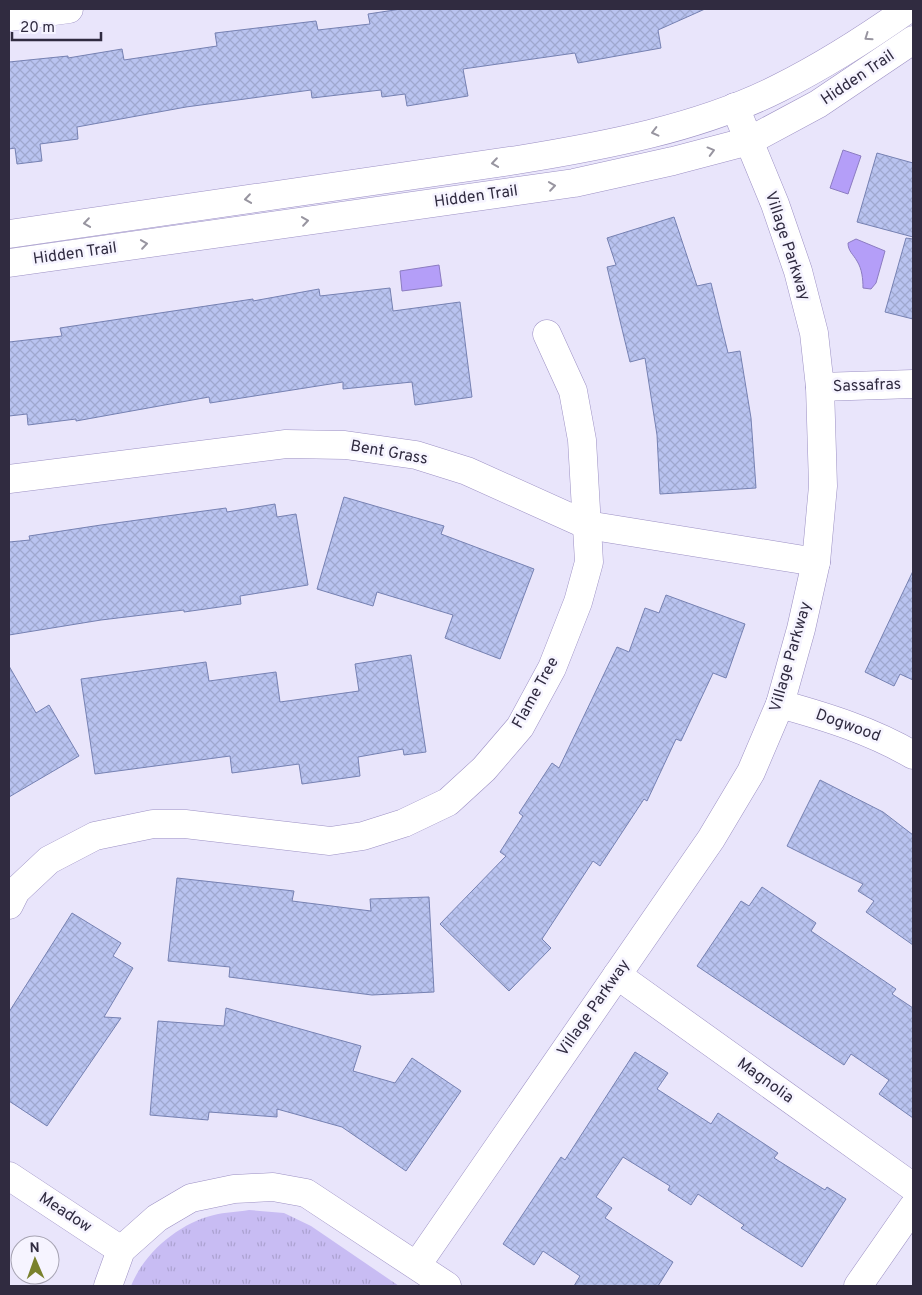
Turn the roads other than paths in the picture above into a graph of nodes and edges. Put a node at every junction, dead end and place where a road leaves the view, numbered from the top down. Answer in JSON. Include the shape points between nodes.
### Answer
{"nodes":[{"id":1,"x":69,"y":9,"type":"edge"},
{"id":2,"x":908,"y":9,"type":"edge"},
{"id":3,"x":9,"y":17,"type":"edge"},
{"id":4,"x":913,"y":40,"type":"edge"},
{"id":5,"x":735,"y":107,"type":"junction"},
{"id":6,"x":749,"y":141,"type":"junction"},
{"id":7,"x":9,"y":234,"type":"edge"},
{"id":8,"x":9,"y":263,"type":"edge"},
{"id":9,"x":547,"y":334,"type":"dead end"},
{"id":10,"x":913,"y":384,"type":"edge"},
{"id":11,"x":820,"y":388,"type":"junction"},
{"id":12,"x":9,"y":479,"type":"edge"},
{"id":13,"x":587,"y":525,"type":"junction"},
{"id":14,"x":816,"y":562,"type":"junction"},
{"id":15,"x":780,"y":704,"type":"junction"},
{"id":16,"x":913,"y":755,"type":"edge"},
{"id":17,"x":9,"y":903,"type":"edge"},
{"id":18,"x":617,"y":975,"type":"junction"},
{"id":19,"x":9,"y":1176,"type":"edge"},
{"id":20,"x":913,"y":1187,"type":"edge"},
{"id":21,"x":913,"y":1207,"type":"edge"},
{"id":22,"x":121,"y":1250,"type":"junction"},
{"id":23,"x":417,"y":1265,"type":"junction"},
{"id":24,"x":108,"y":1286,"type":"edge"},
{"id":25,"x":447,"y":1286,"type":"edge"},
{"id":26,"x":858,"y":1286,"type":"edge"}],
"edges":[{"from":1,"to":3,"type":"street"},
{"from":2,"to":5,"type":"street","name":"Hidden Trail","one_way":true,"via":[[857,45],[778,88]]},
{"from":4,"to":6,"type":"street","name":"Hidden Trail","via":[[818,104]]},
{"from":5,"to":6,"type":"street","name":"Village Parkway"},
{"from":5,"to":7,"type":"street","name":"Hidden Trail","one_way":true,"via":[[670,128],[571,151]]},
{"from":8,"to":6,"type":"street","name":"Hidden Trail","one_way":true,"via":[[574,183]]},
{"from":6,"to":11,"type":"street","name":"Village Parkway","via":[[798,271],[814,333]]},
{"from":9,"to":13,"type":"street","name":"Flame Tree","via":[[573,391],[582,440]]},
{"from":10,"to":11,"type":"street","name":"Sassafras"},
{"from":11,"to":14,"type":"street","name":"Village Parkway","via":[[823,486]]},
{"from":12,"to":13,"type":"street","name":"Bent Grass","via":[[286,444],[345,445],[416,455],[467,472]]},
{"from":13,"to":14,"type":"street","name":"Bent Grass"},
{"from":13,"to":17,"type":"street","name":"Flame Tree","via":[[589,562],[578,602],[552,668],[520,726],[484,769],[448,802],[404,823],[363,836],[330,841],[185,824],[153,824],[94,836],[50,860],[16,891]]},
{"from":14,"to":15,"type":"street","name":"Village Parkway"},
{"from":15,"to":16,"type":"street","name":"Dogwood","via":[[834,719],[890,741]]},
{"from":15,"to":18,"type":"street","name":"Village Parkway","via":[[751,772],[711,839]]},
{"from":18,"to":20,"type":"street","name":"Magnolia"},
{"from":18,"to":23,"type":"street","name":"Village Parkway"},
{"from":19,"to":22,"type":"street","name":"Meadow"},
{"from":21,"to":26,"type":"street"},
{"from":22,"to":23,"type":"street","via":[[157,1218],[192,1198],[234,1189],[272,1187],[306,1192]]},
{"from":22,"to":24,"type":"street"},
{"from":23,"to":25,"type":"street"}]}
